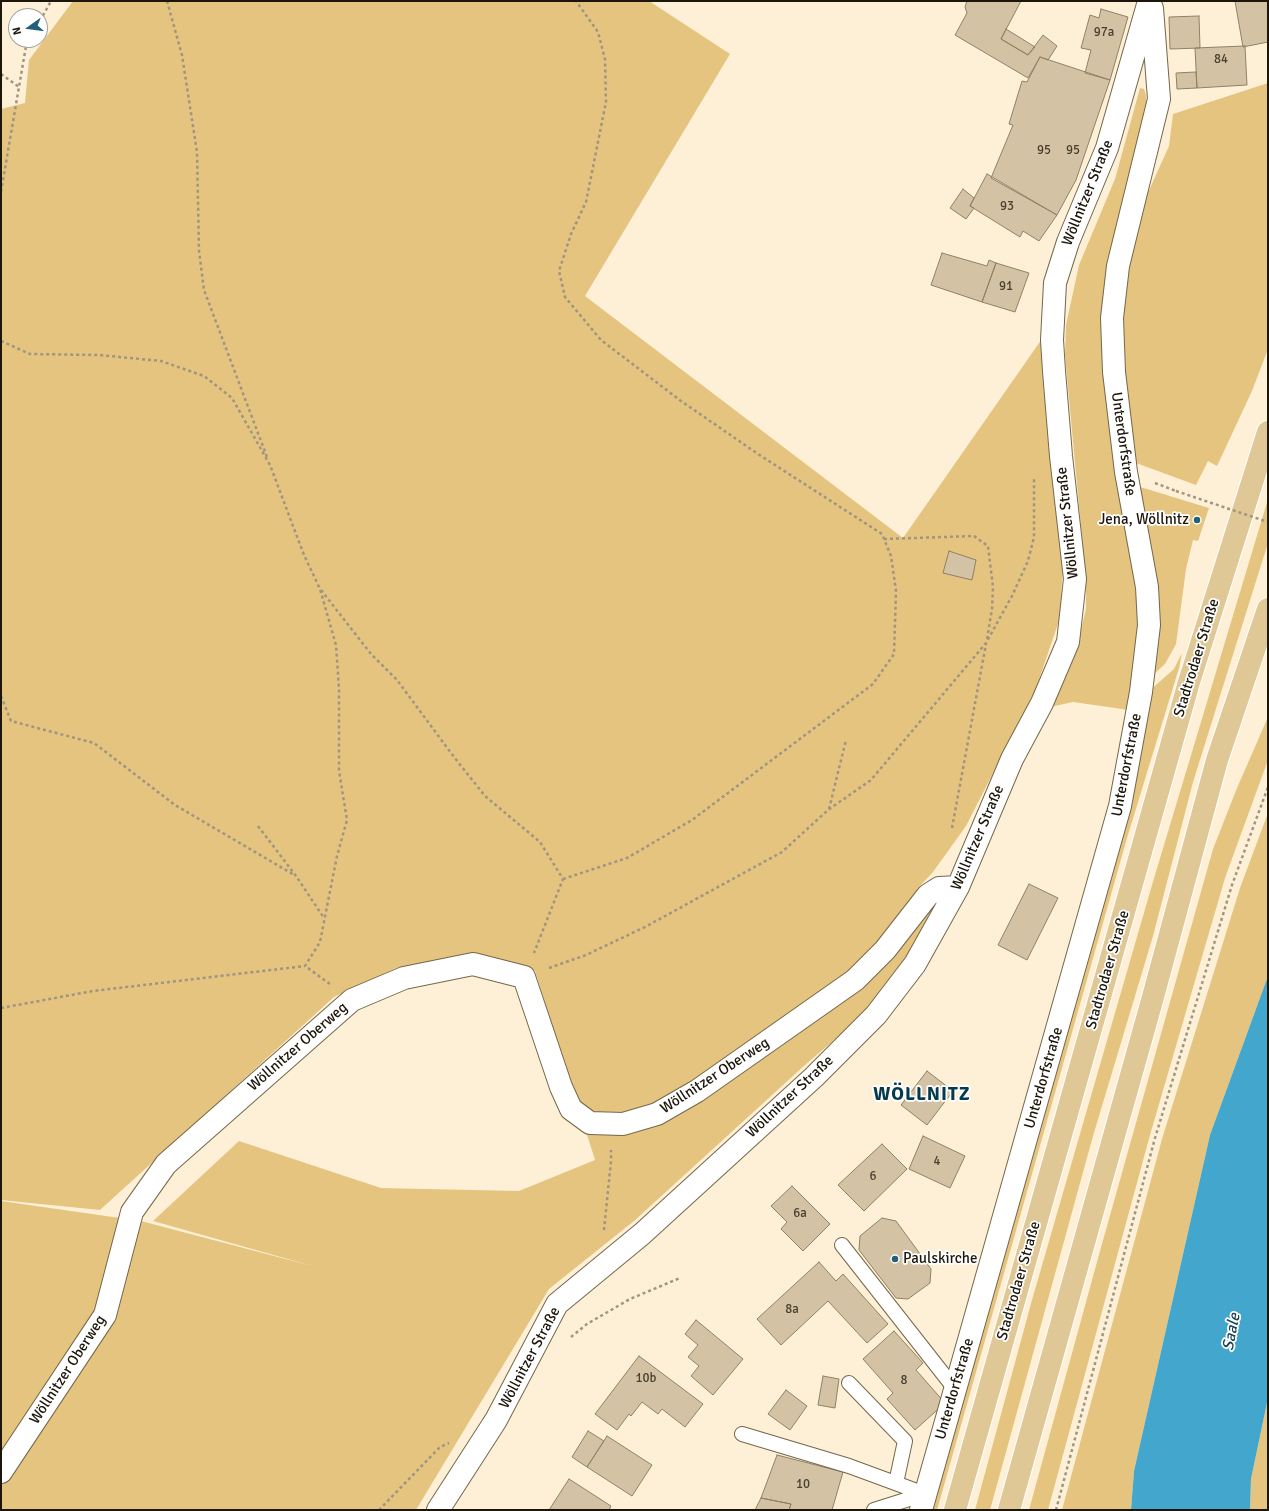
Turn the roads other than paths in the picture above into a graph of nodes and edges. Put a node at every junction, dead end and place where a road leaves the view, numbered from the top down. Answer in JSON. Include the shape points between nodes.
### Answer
{"nodes":[{"id":1,"x":1150,"y":1,"type":"edge"},
{"id":2,"x":1268,"y":432,"type":"edge"},
{"id":3,"x":1268,"y":609,"type":"edge"},
{"id":4,"x":958,"y":887,"type":"junction"},
{"id":5,"x":842,"y":1245,"type":"dead end"},
{"id":6,"x":849,"y":1383,"type":"dead end"},
{"id":7,"x":955,"y":1389,"type":"junction"},
{"id":8,"x":742,"y":1434,"type":"dead end"},
{"id":9,"x":1,"y":1472,"type":"edge"},
{"id":10,"x":896,"y":1483,"type":"junction"},
{"id":11,"x":923,"y":1502,"type":"edge"},
{"id":12,"x":438,"y":1510,"type":"edge"},
{"id":13,"x":874,"y":1510,"type":"edge"},
{"id":14,"x":955,"y":1510,"type":"edge"},
{"id":15,"x":1009,"y":1510,"type":"edge"}],
"edges":[{"from":1,"to":4,"type":"street","name":"Wöllnitzer Straße","via":[[1107,148],[1068,242],[1055,283],[1052,340],[1054,371],[1075,579],[1068,642],[1042,703],[1012,759]]},
{"from":1,"to":7,"type":"street","name":"Unterdorfstraße","via":[[1160,99],[1118,266],[1112,318],[1114,372],[1126,472],[1147,588],[1149,625],[1142,692],[1120,806]]},
{"from":2,"to":14,"type":"main road","name":"Stadtrodaer Straße","via":[[1190,682]]},
{"from":3,"to":15,"type":"main road","via":[[1217,760]]},
{"from":4,"to":9,"type":"street","name":"Wöllnitzer Oberweg","via":[[938,888],[928,895],[885,950],[855,980],[697,1091],[657,1114],[622,1124],[590,1123],[572,1109],[561,1087],[524,977],[473,964],[404,978],[352,1000],[166,1164],[132,1212],[105,1315]]},
{"from":4,"to":12,"type":"street","name":"Wöllnitzer Straße","via":[[915,964],[876,1015],[814,1077],[647,1228],[557,1304],[496,1420]]},
{"from":5,"to":7,"type":"lane"},
{"from":6,"to":10,"type":"lane","via":[[905,1441]]},
{"from":7,"to":11,"type":"street","name":"Unterdorfstraße"},
{"from":8,"to":10,"type":"lane"},
{"from":10,"to":11,"type":"lane"},
{"from":11,"to":13,"type":"lane"}]}
